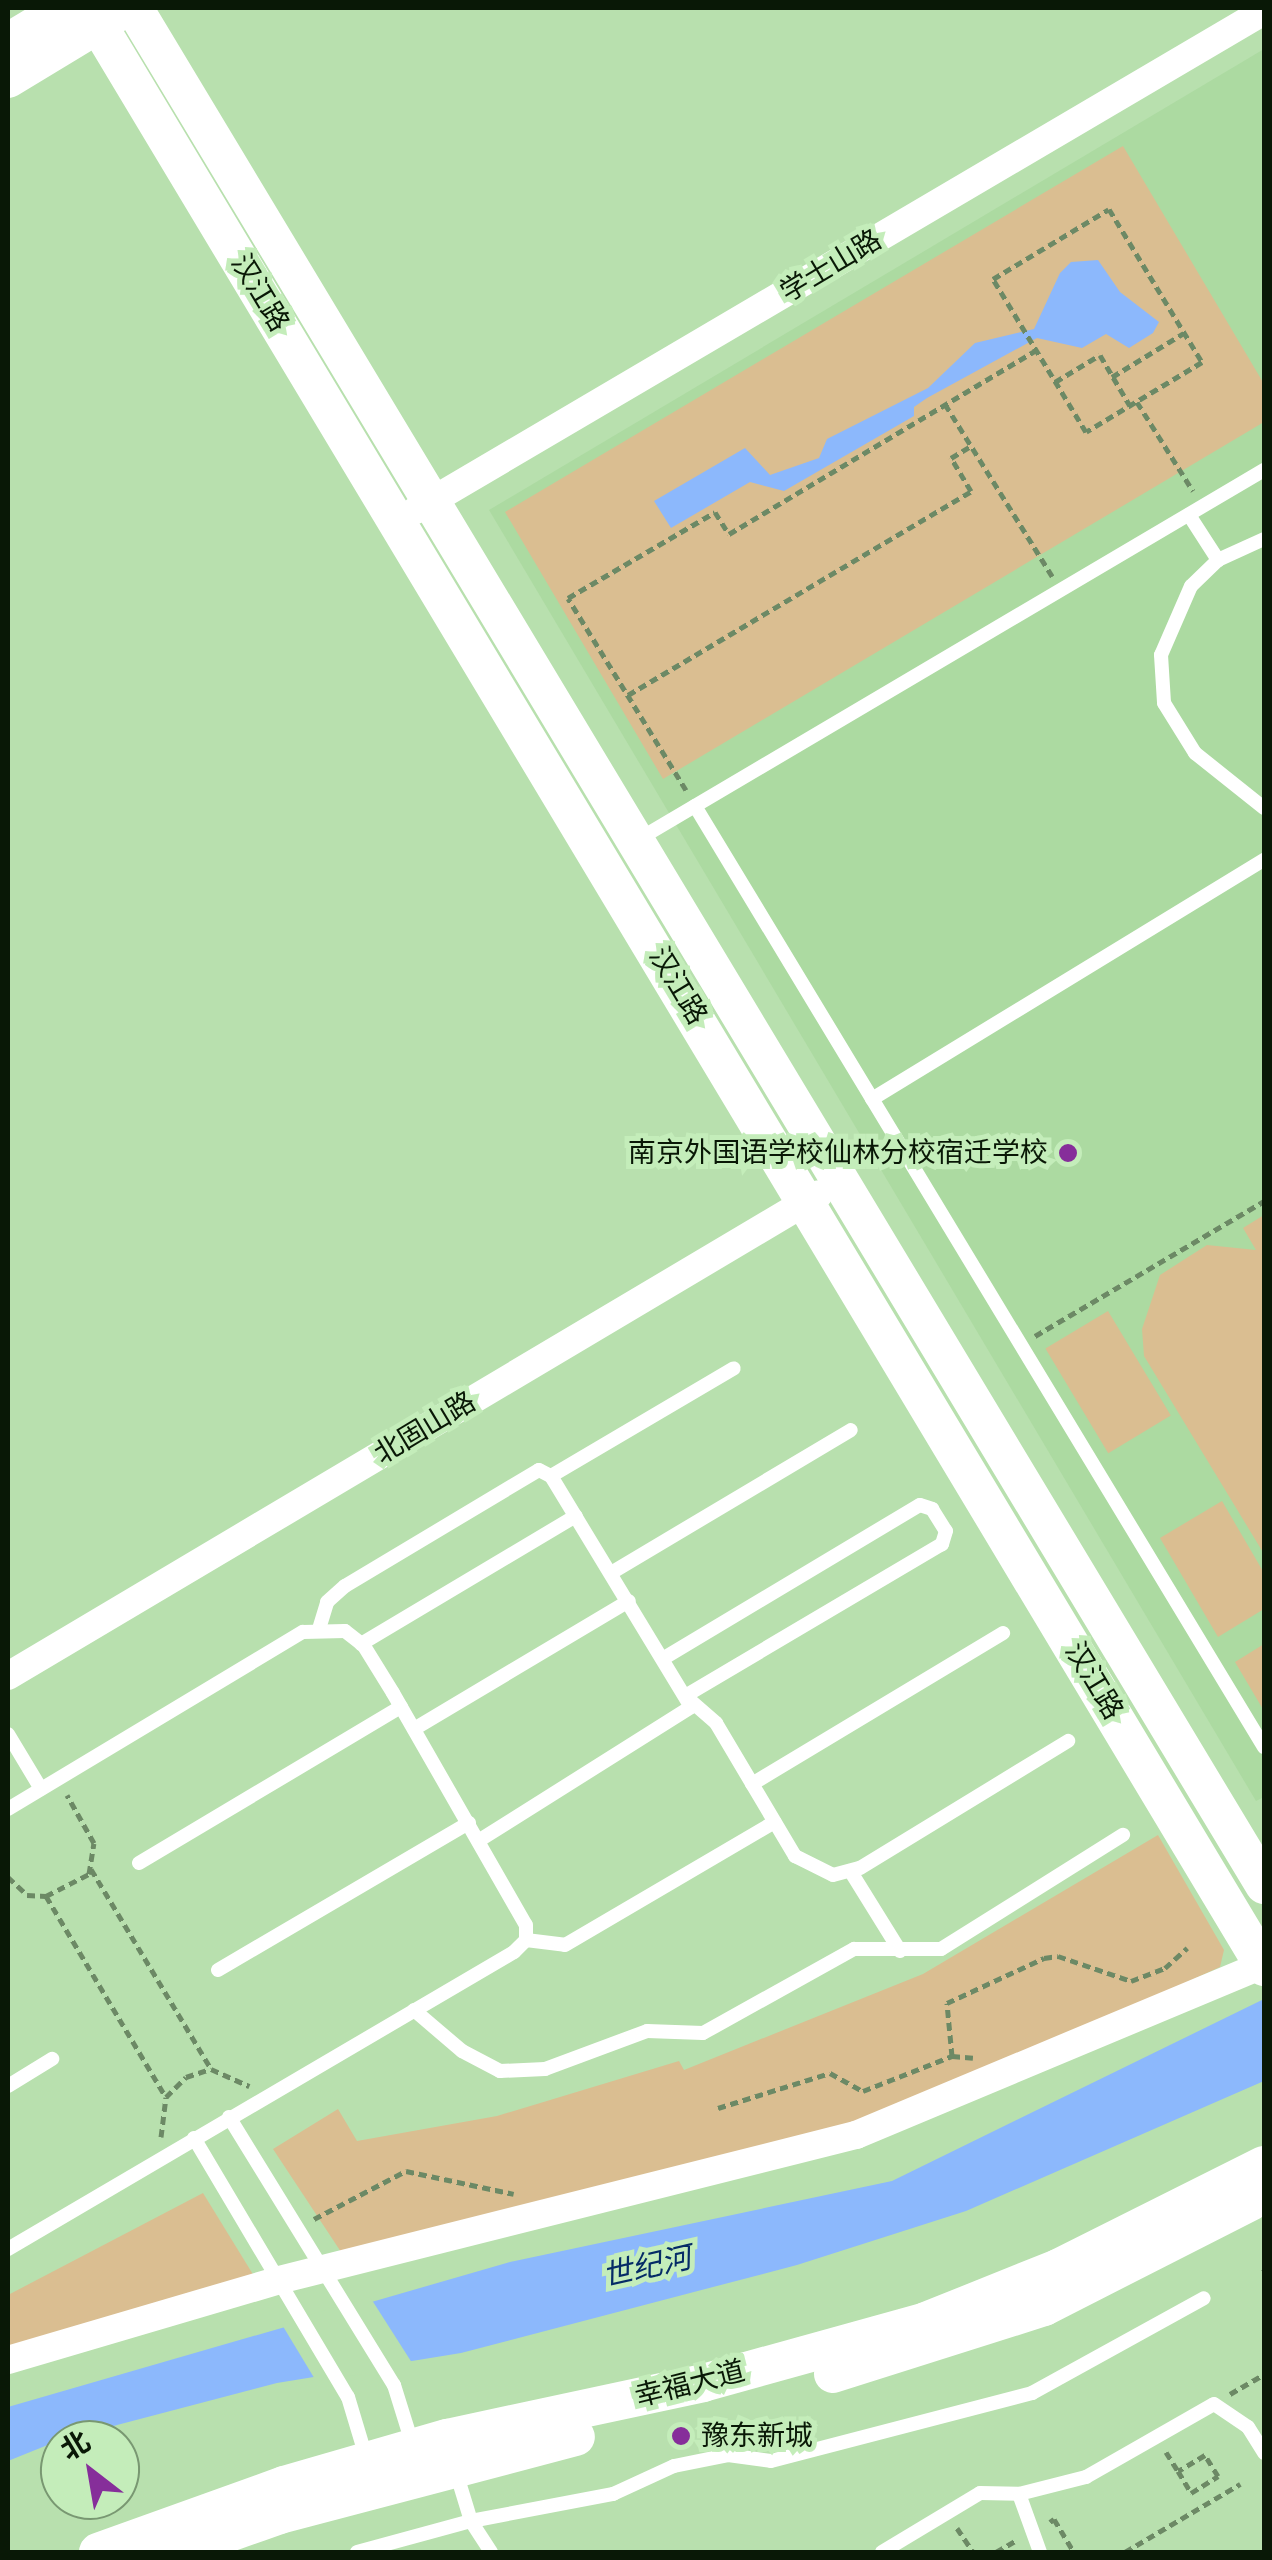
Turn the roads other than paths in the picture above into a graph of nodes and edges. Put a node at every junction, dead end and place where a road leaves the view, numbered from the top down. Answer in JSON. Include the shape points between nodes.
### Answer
{"nodes":[{"id":1,"x":1264,"y":10,"type":"edge"},
{"id":2,"x":102,"y":11,"type":"edge"},
{"id":3,"x":8,"y":42,"type":"edge"},
{"id":4,"x":8,"y":79,"type":"edge"},
{"id":5,"x":1264,"y":470,"type":"edge"},
{"id":6,"x":432,"y":501,"type":"junction"},
{"id":7,"x":1196,"y":511,"type":"junction"},
{"id":8,"x":398,"y":521,"type":"junction"},
{"id":9,"x":1264,"y":540,"type":"edge"},
{"id":10,"x":1218,"y":560,"type":"junction"},
{"id":11,"x":696,"y":806,"type":"junction"},
{"id":12,"x":1264,"y":808,"type":"edge"},
{"id":13,"x":638,"y":839,"type":"junction"},
{"id":14,"x":1264,"y":860,"type":"edge"},
{"id":15,"x":872,"y":1099,"type":"junction"},
{"id":16,"x":843,"y":1180,"type":"junction"},
{"id":17,"x":808,"y":1201,"type":"junction"},
{"id":18,"x":734,"y":1368,"type":"dead end"},
{"id":19,"x":851,"y":1430,"type":"dead end"},
{"id":20,"x":552,"y":1476,"type":"junction"},
{"id":21,"x":576,"y":1516,"type":"junction"},
{"id":22,"x":612,"y":1573,"type":"junction"},
{"id":23,"x":629,"y":1601,"type":"junction"},
{"id":24,"x":318,"y":1629,"type":"junction"},
{"id":25,"x":1003,"y":1633,"type":"dead end"},
{"id":26,"x":361,"y":1644,"type":"junction"},
{"id":27,"x":664,"y":1658,"type":"junction"},
{"id":28,"x":8,"y":1676,"type":"edge"},
{"id":29,"x":689,"y":1699,"type":"junction"},
{"id":30,"x":402,"y":1706,"type":"junction"},
{"id":31,"x":414,"y":1729,"type":"junction"},
{"id":32,"x":8,"y":1734,"type":"edge"},
{"id":33,"x":1068,"y":1741,"type":"dead end"},
{"id":34,"x":1264,"y":1748,"type":"edge"},
{"id":35,"x":752,"y":1784,"type":"junction"},
{"id":36,"x":42,"y":1789,"type":"junction"},
{"id":37,"x":9,"y":1805,"type":"edge"},
{"id":38,"x":775,"y":1822,"type":"junction"},
{"id":39,"x":470,"y":1823,"type":"junction"},
{"id":40,"x":1124,"y":1835,"type":"dead end"},
{"id":41,"x":480,"y":1840,"type":"junction"},
{"id":42,"x":139,"y":1863,"type":"dead end"},
{"id":43,"x":851,"y":1872,"type":"junction"},
{"id":44,"x":1264,"y":1886,"type":"edge"},
{"id":45,"x":526,"y":1940,"type":"junction"},
{"id":46,"x":900,"y":1950,"type":"junction"},
{"id":47,"x":1264,"y":1966,"type":"edge"},
{"id":48,"x":218,"y":1970,"type":"dead end"},
{"id":49,"x":414,"y":2010,"type":"junction"},
{"id":50,"x":52,"y":2059,"type":"dead end"},
{"id":51,"x":8,"y":2086,"type":"edge"},
{"id":52,"x":229,"y":2116,"type":"junction"},
{"id":53,"x":194,"y":2138,"type":"junction"},
{"id":54,"x":1264,"y":2164,"type":"edge"},
{"id":55,"x":1264,"y":2194,"type":"edge"},
{"id":56,"x":8,"y":2249,"type":"edge"},
{"id":57,"x":322,"y":2269,"type":"junction"},
{"id":58,"x":280,"y":2282,"type":"junction"},
{"id":59,"x":1204,"y":2298,"type":"dead end"},
{"id":60,"x":8,"y":2360,"type":"edge"},
{"id":61,"x":1264,"y":2452,"type":"edge"},
{"id":62,"x":434,"y":2457,"type":"junction"},
{"id":63,"x":371,"y":2475,"type":"junction"},
{"id":64,"x":1019,"y":2494,"type":"junction"},
{"id":65,"x":471,"y":2521,"type":"junction"},
{"id":66,"x":98,"y":2552,"type":"edge"},
{"id":67,"x":175,"y":2552,"type":"edge"},
{"id":68,"x":357,"y":2552,"type":"edge"},
{"id":69,"x":490,"y":2552,"type":"edge"},
{"id":70,"x":882,"y":2552,"type":"edge"},
{"id":71,"x":1040,"y":2552,"type":"edge"}],
"edges":[{"from":1,"to":6,"type":"street","name":"学士山路"},
{"from":2,"to":3,"type":"street"},
{"from":2,"to":4,"type":"street"},
{"from":2,"to":6,"type":"street","name":"汉江路"},
{"from":2,"to":8,"type":"street","name":"汉江路"},
{"from":5,"to":7,"type":"lane"},
{"from":6,"to":8,"type":"street","name":"学士山路"},
{"from":6,"to":13,"type":"street","name":"汉江路"},
{"from":7,"to":10,"type":"lane"},
{"from":7,"to":11,"type":"lane"},
{"from":8,"to":17,"type":"street","name":"汉江路"},
{"from":9,"to":10,"type":"lane"},
{"from":10,"to":12,"type":"lane","via":[[1190,586],[1171,620],[1161,655],[1164,702],[1195,753]]},
{"from":11,"to":13,"type":"lane"},
{"from":11,"to":15,"type":"lane"},
{"from":13,"to":16,"type":"street","name":"汉江路"},
{"from":14,"to":15,"type":"lane"},
{"from":15,"to":34,"type":"lane"},
{"from":16,"to":17,"type":"street","name":"北固山路"},
{"from":16,"to":44,"type":"street","name":"汉江路"},
{"from":17,"to":28,"type":"street","name":"北固山路"},
{"from":17,"to":47,"type":"street","name":"汉江路"},
{"from":18,"to":20,"type":"lane"},
{"from":19,"to":22,"type":"lane"},
{"from":20,"to":21,"type":"lane"},
{"from":20,"to":24,"type":"lane","via":[[539,1470],[344,1586],[327,1602]]},
{"from":21,"to":22,"type":"lane"},
{"from":21,"to":26,"type":"lane"},
{"from":22,"to":23,"type":"lane"},
{"from":23,"to":27,"type":"lane"},
{"from":23,"to":31,"type":"lane"},
{"from":24,"to":26,"type":"lane","via":[[345,1631]]},
{"from":24,"to":36,"type":"lane"},
{"from":25,"to":35,"type":"lane"},
{"from":26,"to":30,"type":"lane"},
{"from":27,"to":29,"type":"lane"},
{"from":27,"to":29,"type":"lane","via":[[920,1505],[946,1530],[942,1544]]},
{"from":29,"to":35,"type":"lane","via":[[710,1715]]},
{"from":29,"to":41,"type":"lane","via":[[679,1721]]},
{"from":30,"to":31,"type":"lane"},
{"from":30,"to":42,"type":"lane"},
{"from":31,"to":39,"type":"lane"},
{"from":32,"to":36,"type":"lane"},
{"from":33,"to":43,"type":"lane"},
{"from":35,"to":38,"type":"lane"},
{"from":36,"to":37,"type":"lane"},
{"from":38,"to":43,"type":"lane","via":[[804,1865],[833,1875]]},
{"from":38,"to":45,"type":"lane","via":[[566,1945]]},
{"from":39,"to":41,"type":"lane"},
{"from":39,"to":48,"type":"lane"},
{"from":40,"to":46,"type":"lane","via":[[941,1949]]},
{"from":41,"to":45,"type":"lane","via":[[517,1905]]},
{"from":43,"to":46,"type":"lane"},
{"from":45,"to":49,"type":"lane"},
{"from":46,"to":49,"type":"lane","via":[[854,1949],[703,2033],[647,2031],[525,2072],[478,2062]]},
{"from":47,"to":57,"type":"street","via":[[856,2135]]},
{"from":49,"to":52,"type":"lane"},
{"from":50,"to":51,"type":"lane"},
{"from":52,"to":53,"type":"lane"},
{"from":52,"to":57,"type":"lane"},
{"from":53,"to":56,"type":"lane"},
{"from":53,"to":58,"type":"lane"},
{"from":54,"to":62,"type":"street","name":"幸福大道","via":[[1058,2268],[926,2321]]},
{"from":55,"to":62,"type":"street","name":"幸福大道","via":[[1044,2307],[931,2347]]},
{"from":57,"to":58,"type":"street"},
{"from":57,"to":62,"type":"lane"},
{"from":58,"to":60,"type":"street"},
{"from":58,"to":63,"type":"lane","via":[[341,2385]]},
{"from":59,"to":65,"type":"lane","via":[[1014,2399],[771,2460],[728,2456],[674,2466],[613,2494]]},
{"from":61,"to":64,"type":"lane","via":[[1248,2426],[1214,2404],[1086,2478]]},
{"from":62,"to":63,"type":"street","name":"幸福大道"},
{"from":62,"to":65,"type":"lane"},
{"from":63,"to":66,"type":"street","name":"幸福大道"},
{"from":63,"to":67,"type":"street","name":"幸福大道"},
{"from":64,"to":70,"type":"lane","via":[[980,2493]]},
{"from":64,"to":71,"type":"lane"},
{"from":65,"to":68,"type":"lane"},
{"from":65,"to":69,"type":"lane"}]}
